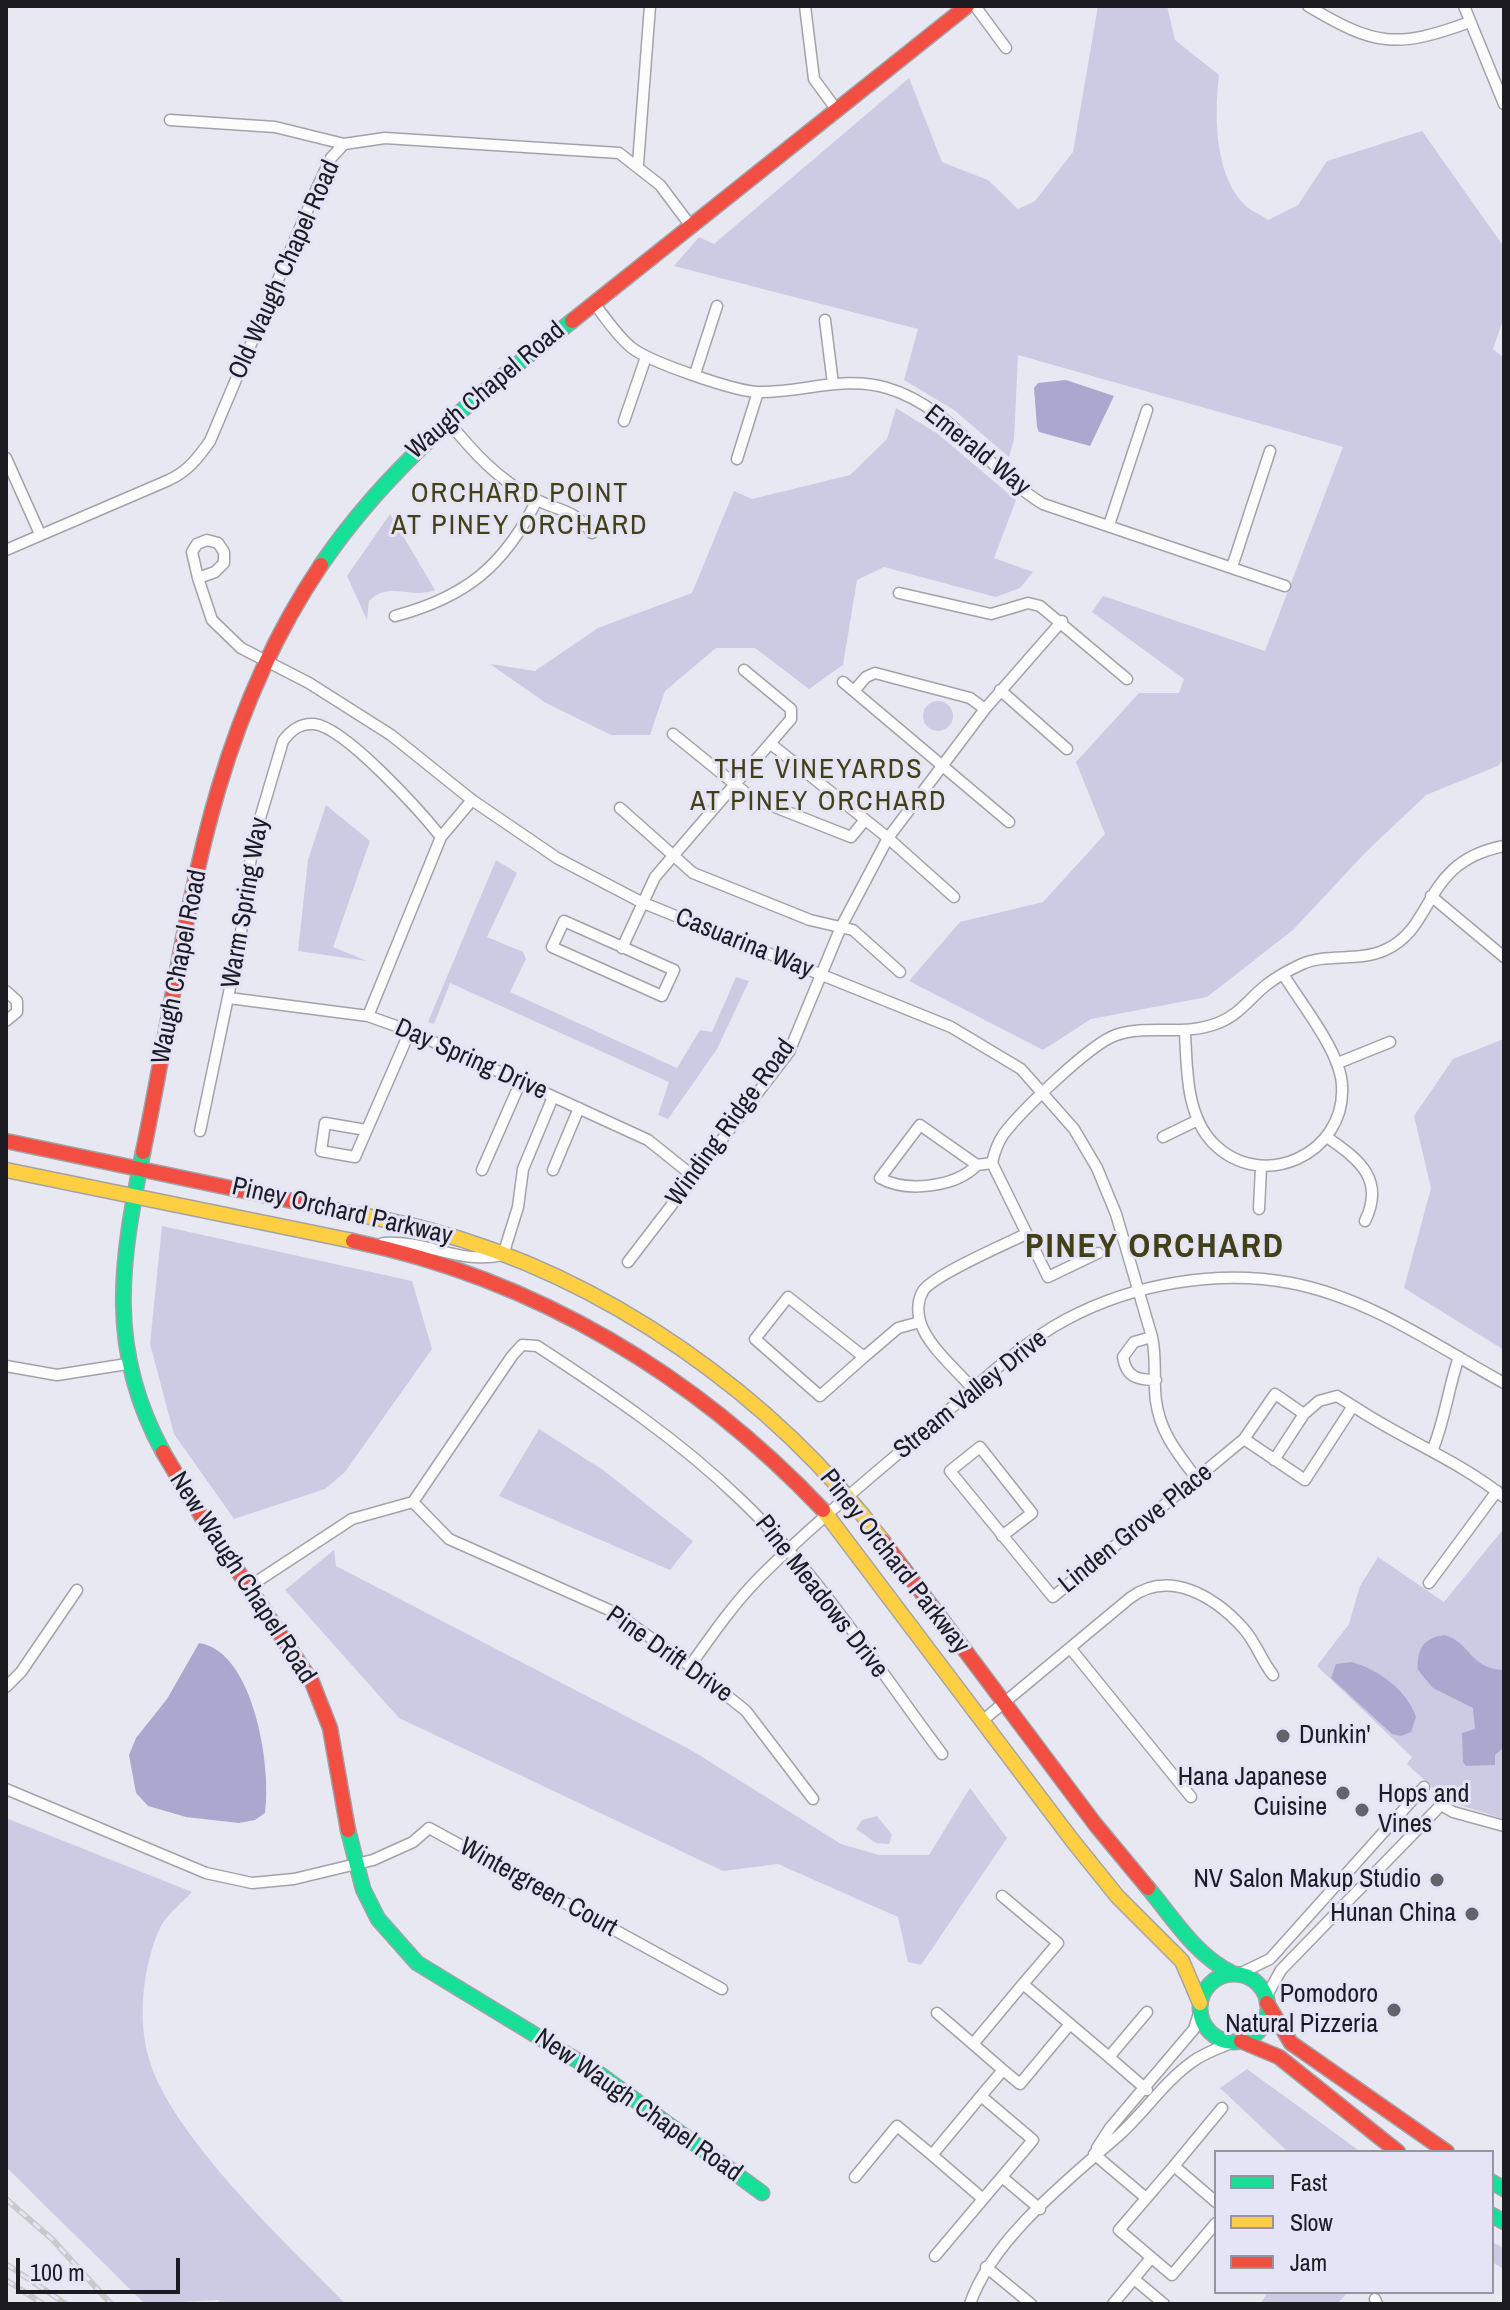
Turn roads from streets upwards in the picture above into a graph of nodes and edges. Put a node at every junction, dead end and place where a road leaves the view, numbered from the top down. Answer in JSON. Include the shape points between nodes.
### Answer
{"nodes":[{"id":1,"x":650,"y":6,"type":"edge"},
{"id":2,"x":805,"y":6,"type":"edge"},
{"id":3,"x":967,"y":6,"type":"edge"},
{"id":4,"x":975,"y":6,"type":"edge"},
{"id":5,"x":1308,"y":6,"type":"edge"},
{"id":6,"x":1464,"y":6,"type":"edge"},
{"id":7,"x":1470,"y":22,"type":"junction"},
{"id":8,"x":1006,"y":48,"type":"dead end"},
{"id":9,"x":1503,"y":98,"type":"edge"},
{"id":10,"x":836,"y":109,"type":"junction"},
{"id":11,"x":170,"y":120,"type":"dead end"},
{"id":12,"x":344,"y":144,"type":"junction"},
{"id":13,"x":638,"y":164,"type":"junction"},
{"id":14,"x":690,"y":225,"type":"junction"},
{"id":15,"x":593,"y":302,"type":"junction"},
{"id":16,"x":717,"y":306,"type":"dead end"},
{"id":17,"x":825,"y":320,"type":"dead end"},
{"id":18,"x":646,"y":357,"type":"junction"},
{"id":19,"x":695,"y":374,"type":"junction"},
{"id":20,"x":833,"y":384,"type":"junction"},
{"id":21,"x":758,"y":392,"type":"junction"},
{"id":22,"x":1147,"y":410,"type":"dead end"},
{"id":23,"x":447,"y":420,"type":"junction"},
{"id":24,"x":624,"y":421,"type":"dead end"},
{"id":25,"x":1270,"y":451,"type":"dead end"},
{"id":26,"x":6,"y":458,"type":"edge"},
{"id":27,"x":737,"y":459,"type":"dead end"},
{"id":28,"x":537,"y":500,"type":"junction"},
{"id":29,"x":1109,"y":525,"type":"junction"},
{"id":30,"x":592,"y":533,"type":"dead end"},
{"id":31,"x":40,"y":534,"type":"junction"},
{"id":32,"x":6,"y":550,"type":"edge"},
{"id":33,"x":1232,"y":567,"type":"junction"},
{"id":34,"x":198,"y":578,"type":"dead end"},
{"id":35,"x":1285,"y":586,"type":"dead end"},
{"id":36,"x":899,"y":593,"type":"dead end"},
{"id":37,"x":395,"y":616,"type":"dead end"},
{"id":38,"x":1062,"y":621,"type":"junction"},
{"id":39,"x":263,"y":660,"type":"junction"},
{"id":40,"x":744,"y":670,"type":"dead end"},
{"id":41,"x":1127,"y":679,"type":"dead end"},
{"id":42,"x":843,"y":682,"type":"dead end"},
{"id":43,"x":1000,"y":690,"type":"junction"},
{"id":44,"x":854,"y":691,"type":"junction"},
{"id":45,"x":985,"y":709,"type":"junction"},
{"id":46,"x":673,"y":734,"type":"dead end"},
{"id":47,"x":771,"y":744,"type":"junction"},
{"id":48,"x":1067,"y":749,"type":"dead end"},
{"id":49,"x":942,"y":763,"type":"junction"},
{"id":50,"x":736,"y":786,"type":"junction"},
{"id":51,"x":472,"y":800,"type":"junction"},
{"id":52,"x":620,"y":808,"type":"dead end"},
{"id":53,"x":865,"y":820,"type":"junction"},
{"id":54,"x":1009,"y":822,"type":"dead end"},
{"id":55,"x":441,"y":837,"type":"junction"},
{"id":56,"x":888,"y":838,"type":"junction"},
{"id":57,"x":1504,"y":846,"type":"edge"},
{"id":58,"x":675,"y":856,"type":"junction"},
{"id":59,"x":1431,"y":896,"type":"junction"},
{"id":60,"x":954,"y":897,"type":"dead end"},
{"id":61,"x":641,"y":902,"type":"junction"},
{"id":62,"x":841,"y":927,"type":"junction"},
{"id":63,"x":622,"y":948,"type":"junction"},
{"id":64,"x":1504,"y":957,"type":"edge"},
{"id":65,"x":900,"y":972,"type":"dead end"},
{"id":66,"x":1283,"y":974,"type":"junction"},
{"id":67,"x":820,"y":975,"type":"junction"},
{"id":68,"x":6,"y":991,"type":"edge"},
{"id":69,"x":229,"y":998,"type":"junction"},
{"id":70,"x":368,"y":1016,"type":"junction"},
{"id":71,"x":6,"y":1021,"type":"edge"},
{"id":72,"x":410,"y":1031,"type":"junction"},
{"id":73,"x":1185,"y":1033,"type":"junction"},
{"id":74,"x":1390,"y":1042,"type":"dead end"},
{"id":75,"x":1338,"y":1063,"type":"junction"},
{"id":76,"x":521,"y":1081,"type":"junction"},
{"id":77,"x":1044,"y":1092,"type":"junction"},
{"id":78,"x":553,"y":1097,"type":"junction"},
{"id":79,"x":579,"y":1108,"type":"junction"},
{"id":80,"x":1198,"y":1120,"type":"junction"},
{"id":81,"x":366,"y":1130,"type":"junction"},
{"id":82,"x":200,"y":1131,"type":"dead end"},
{"id":83,"x":1163,"y":1137,"type":"dead end"},
{"id":84,"x":1328,"y":1138,"type":"junction"},
{"id":85,"x":6,"y":1141,"type":"edge"},
{"id":86,"x":992,"y":1163,"type":"junction"},
{"id":87,"x":977,"y":1165,"type":"junction"},
{"id":88,"x":1261,"y":1167,"type":"junction"},
{"id":89,"x":141,"y":1168,"type":"junction"},
{"id":90,"x":6,"y":1170,"type":"edge"},
{"id":91,"x":482,"y":1170,"type":"dead end"},
{"id":92,"x":553,"y":1170,"type":"dead end"},
{"id":93,"x":693,"y":1176,"type":"junction"},
{"id":94,"x":135,"y":1196,"type":"junction"},
{"id":95,"x":1259,"y":1209,"type":"dead end"},
{"id":96,"x":1365,"y":1221,"type":"dead end"},
{"id":97,"x":1026,"y":1234,"type":"junction"},
{"id":98,"x":372,"y":1244,"type":"junction"},
{"id":99,"x":1098,"y":1253,"type":"dead end"},
{"id":100,"x":503,"y":1255,"type":"junction"},
{"id":101,"x":628,"y":1262,"type":"dead end"},
{"id":102,"x":1140,"y":1291,"type":"junction"},
{"id":103,"x":920,"y":1322,"type":"junction"},
{"id":104,"x":1152,"y":1337,"type":"junction"},
{"id":105,"x":864,"y":1357,"type":"junction"},
{"id":106,"x":1459,"y":1357,"type":"junction"},
{"id":107,"x":127,"y":1364,"type":"junction"},
{"id":108,"x":6,"y":1366,"type":"edge"},
{"id":109,"x":1156,"y":1380,"type":"junction"},
{"id":110,"x":1504,"y":1383,"type":"edge"},
{"id":111,"x":973,"y":1389,"type":"junction"},
{"id":112,"x":1353,"y":1406,"type":"junction"},
{"id":113,"x":1304,"y":1414,"type":"junction"},
{"id":114,"x":1244,"y":1439,"type":"junction"},
{"id":115,"x":1432,"y":1451,"type":"junction"},
{"id":116,"x":1274,"y":1460,"type":"junction"},
{"id":117,"x":1197,"y":1479,"type":"junction"},
{"id":118,"x":1500,"y":1494,"type":"edge"},
{"id":119,"x":849,"y":1496,"type":"junction"},
{"id":120,"x":413,"y":1502,"type":"junction"},
{"id":121,"x":828,"y":1516,"type":"junction"},
{"id":122,"x":1002,"y":1536,"type":"junction"},
{"id":123,"x":790,"y":1551,"type":"junction"},
{"id":124,"x":1429,"y":1583,"type":"dead end"},
{"id":125,"x":250,"y":1586,"type":"junction"},
{"id":126,"x":77,"y":1590,"type":"dead end"},
{"id":127,"x":1071,"y":1649,"type":"junction"},
{"id":128,"x":690,"y":1666,"type":"junction"},
{"id":129,"x":1273,"y":1675,"type":"dead end"},
{"id":130,"x":6,"y":1687,"type":"edge"},
{"id":131,"x":1005,"y":1705,"type":"junction"},
{"id":132,"x":982,"y":1721,"type":"junction"},
{"id":133,"x":942,"y":1754,"type":"dead end"},
{"id":134,"x":1424,"y":1787,"type":"dead end"},
{"id":135,"x":6,"y":1789,"type":"edge"},
{"id":136,"x":1191,"y":1797,"type":"dead end"},
{"id":137,"x":813,"y":1799,"type":"dead end"},
{"id":138,"x":1504,"y":1826,"type":"edge"},
{"id":139,"x":353,"y":1865,"type":"junction"},
{"id":140,"x":1002,"y":1896,"type":"dead end"},
{"id":141,"x":1236,"y":1974,"type":"junction"},
{"id":142,"x":1023,"y":1984,"type":"junction"},
{"id":143,"x":722,"y":1989,"type":"dead end"},
{"id":144,"x":1267,"y":2000,"type":"junction"},
{"id":145,"x":1200,"y":2007,"type":"junction"},
{"id":146,"x":1147,"y":2012,"type":"dead end"},
{"id":147,"x":937,"y":2013,"type":"dead end"},
{"id":148,"x":1070,"y":2024,"type":"junction"},
{"id":149,"x":1239,"y":2041,"type":"junction"},
{"id":150,"x":973,"y":2044,"type":"junction"},
{"id":151,"x":1109,"y":2057,"type":"junction"},
{"id":152,"x":1003,"y":2070,"type":"junction"},
{"id":153,"x":1145,"y":2087,"type":"junction"},
{"id":154,"x":981,"y":2096,"type":"junction"},
{"id":155,"x":1156,"y":2097,"type":"junction"},
{"id":156,"x":1222,"y":2108,"type":"dead end"},
{"id":157,"x":1395,"y":2150,"type":"edge"},
{"id":158,"x":1444,"y":2150,"type":"edge"},
{"id":159,"x":1094,"y":2154,"type":"junction"},
{"id":160,"x":932,"y":2155,"type":"junction"},
{"id":161,"x":1174,"y":2166,"type":"junction"},
{"id":162,"x":855,"y":2177,"type":"dead end"},
{"id":163,"x":1002,"y":2177,"type":"junction"},
{"id":164,"x":762,"y":2193,"type":"dead end"},
{"id":165,"x":1146,"y":2198,"type":"junction"},
{"id":166,"x":983,"y":2199,"type":"junction"},
{"id":167,"x":1214,"y":2200,"type":"edge"},
{"id":168,"x":1040,"y":2209,"type":"junction"},
{"id":169,"x":1214,"y":2225,"type":"edge"},
{"id":170,"x":935,"y":2256,"type":"dead end"},
{"id":171,"x":1151,"y":2258,"type":"junction"},
{"id":172,"x":986,"y":2267,"type":"junction"},
{"id":173,"x":1134,"y":2279,"type":"junction"},
{"id":174,"x":1119,"y":2302,"type":"edge"},
{"id":175,"x":970,"y":2304,"type":"edge"},
{"id":176,"x":1031,"y":2304,"type":"edge"},
{"id":177,"x":1164,"y":2304,"type":"edge"}],
"edges":[{"from":1,"to":13,"type":"street"},
{"from":2,"to":10,"type":"street","via":[[814,79]]},
{"from":3,"to":10,"type":"street","name":"Waugh Chapel Road"},
{"from":4,"to":8,"type":"street"},
{"from":5,"to":7,"type":"street","via":[[1348,30],[1391,41],[1430,36]]},
{"from":6,"to":7,"type":"street"},
{"from":7,"to":9,"type":"street"},
{"from":10,"to":14,"type":"street","name":"Waugh Chapel Road"},
{"from":11,"to":12,"type":"street","via":[[275,127]]},
{"from":12,"to":13,"type":"street","name":"Old Waugh Chapel Road","via":[[385,138],[605,151]]},
{"from":12,"to":31,"type":"street","name":"Old Waugh Chapel Road","via":[[316,190],[200,455],[182,474]]},
{"from":13,"to":14,"type":"street","name":"Old Waugh Chapel Road"},
{"from":14,"to":15,"type":"street","name":"Waugh Chapel Road"},
{"from":15,"to":18,"type":"street","name":"Emerald Way","via":[[622,340]]},
{"from":15,"to":23,"type":"street","name":"Waugh Chapel Road"},
{"from":16,"to":19,"type":"street"},
{"from":17,"to":20,"type":"street"},
{"from":18,"to":19,"type":"street","name":"Emerald Way"},
{"from":18,"to":24,"type":"street"},
{"from":19,"to":21,"type":"street","name":"Emerald Way"},
{"from":20,"to":21,"type":"street","name":"Emerald Way"},
{"from":20,"to":29,"type":"street","name":"Emerald Way","via":[[888,388],[913,400],[1043,504]]},
{"from":21,"to":27,"type":"street"},
{"from":22,"to":29,"type":"street"},
{"from":23,"to":28,"type":"street","via":[[490,468]]},
{"from":23,"to":39,"type":"street","name":"Waugh Chapel Road","via":[[359,510],[309,578]]},
{"from":25,"to":33,"type":"street"},
{"from":26,"to":31,"type":"street"},
{"from":28,"to":30,"type":"street","via":[[568,510]]},
{"from":28,"to":37,"type":"street","via":[[522,530],[482,576],[456,594]]},
{"from":29,"to":33,"type":"street","name":"Emerald Way"},
{"from":31,"to":32,"type":"street","name":"Old Waugh Chapel Road"},
{"from":33,"to":35,"type":"street","name":"Emerald Way"},
{"from":34,"to":39,"type":"street","name":"Casuarina Way","via":[[212,620],[241,648]]},
{"from":36,"to":38,"type":"street","via":[[991,614],[1028,603]]},
{"from":38,"to":41,"type":"street"},
{"from":38,"to":43,"type":"street","name":"Winding Ridge Road"},
{"from":39,"to":51,"type":"street","name":"Casuarina Way","via":[[391,735]]},
{"from":39,"to":89,"type":"street","name":"Waugh Chapel Road","via":[[212,803]]},
{"from":40,"to":47,"type":"street","via":[[791,709],[791,719]]},
{"from":42,"to":44,"type":"street"},
{"from":43,"to":45,"type":"street","name":"Winding Ridge Road"},
{"from":43,"to":48,"type":"street"},
{"from":44,"to":45,"type":"street","via":[[875,673],[970,698]]},
{"from":44,"to":49,"type":"street"},
{"from":45,"to":49,"type":"street","name":"Winding Ridge Road"},
{"from":46,"to":50,"type":"street"},
{"from":47,"to":50,"type":"street"},
{"from":47,"to":53,"type":"street"},
{"from":49,"to":54,"type":"street"},
{"from":49,"to":56,"type":"street","name":"Winding Ridge Road"},
{"from":50,"to":53,"type":"street","via":[[752,798],[851,837]]},
{"from":50,"to":58,"type":"street"},
{"from":51,"to":55,"type":"street"},
{"from":51,"to":61,"type":"street","name":"Casuarina Way","via":[[557,858]]},
{"from":52,"to":58,"type":"street"},
{"from":53,"to":56,"type":"street"},
{"from":55,"to":69,"type":"street","name":"Warm Spring Way","via":[[407,794],[325,727],[301,725],[290,731],[253,842]]},
{"from":55,"to":70,"type":"street"},
{"from":56,"to":60,"type":"street"},
{"from":56,"to":62,"type":"street","name":"Winding Ridge Road"},
{"from":57,"to":59,"type":"street","via":[[1465,858],[1446,873]]},
{"from":58,"to":61,"type":"street"},
{"from":58,"to":62,"type":"street","via":[[693,873],[810,920]]},
{"from":59,"to":64,"type":"street"},
{"from":59,"to":66,"type":"street","via":[[1407,934],[1388,949],[1364,957],[1306,962]]},
{"from":61,"to":63,"type":"street"},
{"from":61,"to":67,"type":"street","name":"Casuarina Way"},
{"from":62,"to":65,"type":"street","via":[[853,930]]},
{"from":62,"to":67,"type":"street","name":"Winding Ridge Road"},
{"from":63,"to":63,"type":"street","via":[[564,921],[552,947],[662,996],[674,970]]},
{"from":66,"to":73,"type":"street","via":[[1242,1010]]},
{"from":66,"to":75,"type":"street"},
{"from":67,"to":77,"type":"street","name":"Casuarina Way","via":[[987,1045]]},
{"from":67,"to":93,"type":"street","name":"Winding Ridge Road","via":[[789,1052]]},
{"from":68,"to":71,"type":"street","via":[[17,1001],[17,1012]]},
{"from":69,"to":70,"type":"street","name":"Day Spring Drive"},
{"from":69,"to":82,"type":"street","name":"Warm Spring Way"},
{"from":70,"to":72,"type":"street","name":"Day Spring Drive"},
{"from":72,"to":76,"type":"street","name":"Day Spring Drive"},
{"from":72,"to":81,"type":"street"},
{"from":73,"to":77,"type":"street","via":[[1115,1035]]},
{"from":73,"to":80,"type":"street","via":[[1187,1080]]},
{"from":74,"to":75,"type":"street"},
{"from":75,"to":84,"type":"street","via":[[1339,1116]]},
{"from":76,"to":78,"type":"street","name":"Day Spring Drive"},
{"from":76,"to":91,"type":"street"},
{"from":77,"to":86,"type":"street","via":[[1002,1136]]},
{"from":77,"to":102,"type":"street","name":"Casuarina Way","via":[[1097,1168]]},
{"from":78,"to":79,"type":"street","name":"Day Spring Drive"},
{"from":78,"to":100,"type":"street","via":[[523,1169]]},
{"from":79,"to":92,"type":"street"},
{"from":79,"to":93,"type":"street","name":"Day Spring Drive","via":[[648,1140]]},
{"from":80,"to":83,"type":"street"},
{"from":80,"to":88,"type":"street","via":[[1213,1143]]},
{"from":81,"to":81,"type":"street","via":[[355,1157],[321,1151],[325,1123]]},
{"from":84,"to":88,"type":"street","via":[[1309,1154]]},
{"from":84,"to":96,"type":"street","via":[[1356,1157],[1370,1178],[1373,1205]]},
{"from":85,"to":89,"type":"street","name":"Piney Orchard Parkway"},
{"from":86,"to":87,"type":"street"},
{"from":86,"to":97,"type":"street"},
{"from":87,"to":87,"type":"street","via":[[920,1125],[880,1178],[891,1184],[949,1183]]},
{"from":88,"to":95,"type":"street"},
{"from":89,"to":94,"type":"street","name":"Waugh Chapel Road"},
{"from":89,"to":100,"type":"street","name":"Piney Orchard Parkway","via":[[356,1212]]},
{"from":90,"to":94,"type":"street","name":"Piney Orchard Parkway"},
{"from":93,"to":101,"type":"street","name":"Winding Ridge Road"},
{"from":94,"to":98,"type":"street","name":"Piney Orchard Parkway"},
{"from":94,"to":107,"type":"street","name":"New Waugh Chapel Road","via":[[121,1283]]},
{"from":97,"to":99,"type":"street","via":[[1048,1277]]},
{"from":97,"to":103,"type":"street","via":[[924,1288],[918,1302]]},
{"from":98,"to":100,"type":"street","via":[[421,1245],[472,1260]]},
{"from":98,"to":121,"type":"street","name":"Piney Orchard Parkway","via":[[463,1270],[613,1339],[717,1410]]},
{"from":100,"to":119,"type":"street","name":"Piney Orchard Parkway","via":[[577,1288],[677,1346],[771,1419]]},
{"from":102,"to":104,"type":"street","name":"Casuarina Way"},
{"from":102,"to":106,"type":"street","name":"Stream Valley Drive","via":[[1197,1280],[1291,1283],[1353,1301]]},
{"from":102,"to":111,"type":"street","name":"Stream Valley Drive","via":[[1066,1320]]},
{"from":103,"to":105,"type":"street","via":[[898,1328]]},
{"from":103,"to":111,"type":"street"},
{"from":104,"to":109,"type":"street","name":"Casuarina Way"},
{"from":104,"to":109,"type":"street","via":[[1134,1342],[1123,1357],[1131,1376]]},
{"from":105,"to":105,"type":"street","via":[[788,1297],[755,1339],[820,1396]]},
{"from":106,"to":110,"type":"street","name":"Stream Valley Drive"},
{"from":106,"to":115,"type":"street"},
{"from":107,"to":108,"type":"street","via":[[57,1375]]},
{"from":107,"to":125,"type":"street","name":"New Waugh Chapel Road","via":[[166,1464]]},
{"from":109,"to":117,"type":"street","name":"Casuarina Way","via":[[1161,1424]]},
{"from":111,"to":119,"type":"street","name":"Stream Valley Drive"},
{"from":112,"to":113,"type":"street","via":[[1337,1396],[1319,1401]]},
{"from":112,"to":115,"type":"street"},
{"from":112,"to":116,"type":"street","via":[[1305,1480]]},
{"from":113,"to":114,"type":"street","name":"Linden Grove Place","via":[[1275,1394]]},
{"from":113,"to":116,"type":"street"},
{"from":114,"to":116,"type":"street"},
{"from":114,"to":117,"type":"street","name":"Linden Grove Place"},
{"from":115,"to":118,"type":"street"},
{"from":117,"to":122,"type":"street","name":"Linden Grove Place","via":[[1053,1597]]},
{"from":118,"to":124,"type":"street"},
{"from":119,"to":121,"type":"street","name":"Stream Valley Drive"},
{"from":119,"to":131,"type":"street","name":"Piney Orchard Parkway"},
{"from":120,"to":123,"type":"street","name":"Pine Meadows Drive","via":[[512,1356],[522,1345],[537,1346],[678,1442]]},
{"from":120,"to":125,"type":"street","via":[[352,1519]]},
{"from":120,"to":128,"type":"street","name":"Pine Drift Drive","via":[[449,1539],[616,1613]]},
{"from":121,"to":123,"type":"street","name":"Stream Valley Drive"},
{"from":121,"to":132,"type":"street","name":"Piney Orchard Parkway"},
{"from":122,"to":122,"type":"street","name":"Linden Grove Place","via":[[1032,1513],[980,1447],[950,1471]]},
{"from":123,"to":128,"type":"street","name":"Stream Valley Drive","via":[[730,1610]]},
{"from":123,"to":133,"type":"street","name":"Pine Meadows Drive"},
{"from":125,"to":139,"type":"street","name":"New Waugh Chapel Road","via":[[320,1699],[338,1762]]},
{"from":126,"to":130,"type":"street"},
{"from":127,"to":129,"type":"street","via":[[1141,1590],[1174,1583],[1191,1588],[1243,1628]]},
{"from":127,"to":131,"type":"street"},
{"from":127,"to":136,"type":"street"},
{"from":128,"to":137,"type":"street","name":"Pine Drift Drive","via":[[746,1711]]},
{"from":131,"to":132,"type":"street"},
{"from":131,"to":141,"type":"street","name":"Piney Orchard Parkway","via":[[1198,1949],[1213,1964]]},
{"from":132,"to":145,"type":"street","name":"Piney Orchard Parkway","via":[[1117,1896],[1182,1961]]},
{"from":134,"to":141,"type":"street","via":[[1270,1959]]},
{"from":135,"to":139,"type":"street","via":[[229,1880],[274,1883]]},
{"from":138,"to":144,"type":"street","via":[[1441,1805],[1281,1970]]},
{"from":139,"to":143,"type":"street","name":"Wintergreen Court","via":[[395,1851],[429,1828]]},
{"from":139,"to":164,"type":"street","name":"New Waugh Chapel Road","via":[[381,1923],[421,1965],[616,2084]]},
{"from":140,"to":142,"type":"street","via":[[1058,1943]]},
{"from":141,"to":144,"type":"street","name":"Piney Orchard Parkway","via":[[1256,1982]]},
{"from":141,"to":145,"type":"street","via":[[1211,1983]]},
{"from":142,"to":148,"type":"street"},
{"from":142,"to":150,"type":"street"},
{"from":144,"to":149,"type":"street","via":[[1258,2032]]},
{"from":144,"to":158,"type":"street","name":"Piney Orchard Parkway","via":[[1291,2043]]},
{"from":145,"to":149,"type":"street","name":"Piney Orchard Parkway","via":[[1208,2030],[1226,2041]]},
{"from":145,"to":153,"type":"street","via":[[1194,2029]]},
{"from":146,"to":151,"type":"street"},
{"from":147,"to":150,"type":"street"},
{"from":148,"to":151,"type":"street"},
{"from":148,"to":152,"type":"street","via":[[1020,2084]]},
{"from":149,"to":155,"type":"street","via":[[1193,2061]]},
{"from":149,"to":157,"type":"street","name":"Piney Orchard Parkway","via":[[1279,2057]]},
{"from":150,"to":152,"type":"street"},
{"from":151,"to":153,"type":"street"},
{"from":152,"to":154,"type":"street"},
{"from":153,"to":155,"type":"street"},
{"from":153,"to":159,"type":"street"},
{"from":154,"to":160,"type":"street"},
{"from":154,"to":163,"type":"street","via":[[1033,2140]]},
{"from":155,"to":159,"type":"street"},
{"from":156,"to":161,"type":"street"},
{"from":159,"to":165,"type":"street"},
{"from":159,"to":168,"type":"street"},
{"from":160,"to":162,"type":"street","via":[[897,2126]]},
{"from":160,"to":166,"type":"street"},
{"from":161,"to":165,"type":"street"},
{"from":161,"to":167,"type":"street"},
{"from":163,"to":166,"type":"street"},
{"from":163,"to":168,"type":"street"},
{"from":165,"to":171,"type":"street","via":[[1119,2230]]},
{"from":166,"to":170,"type":"street"},
{"from":168,"to":172,"type":"street"},
{"from":169,"to":171,"type":"street","via":[[1172,2275]]},
{"from":171,"to":173,"type":"street"},
{"from":172,"to":175,"type":"street"},
{"from":172,"to":176,"type":"street"},
{"from":173,"to":174,"type":"street"},
{"from":173,"to":177,"type":"street"}]}
